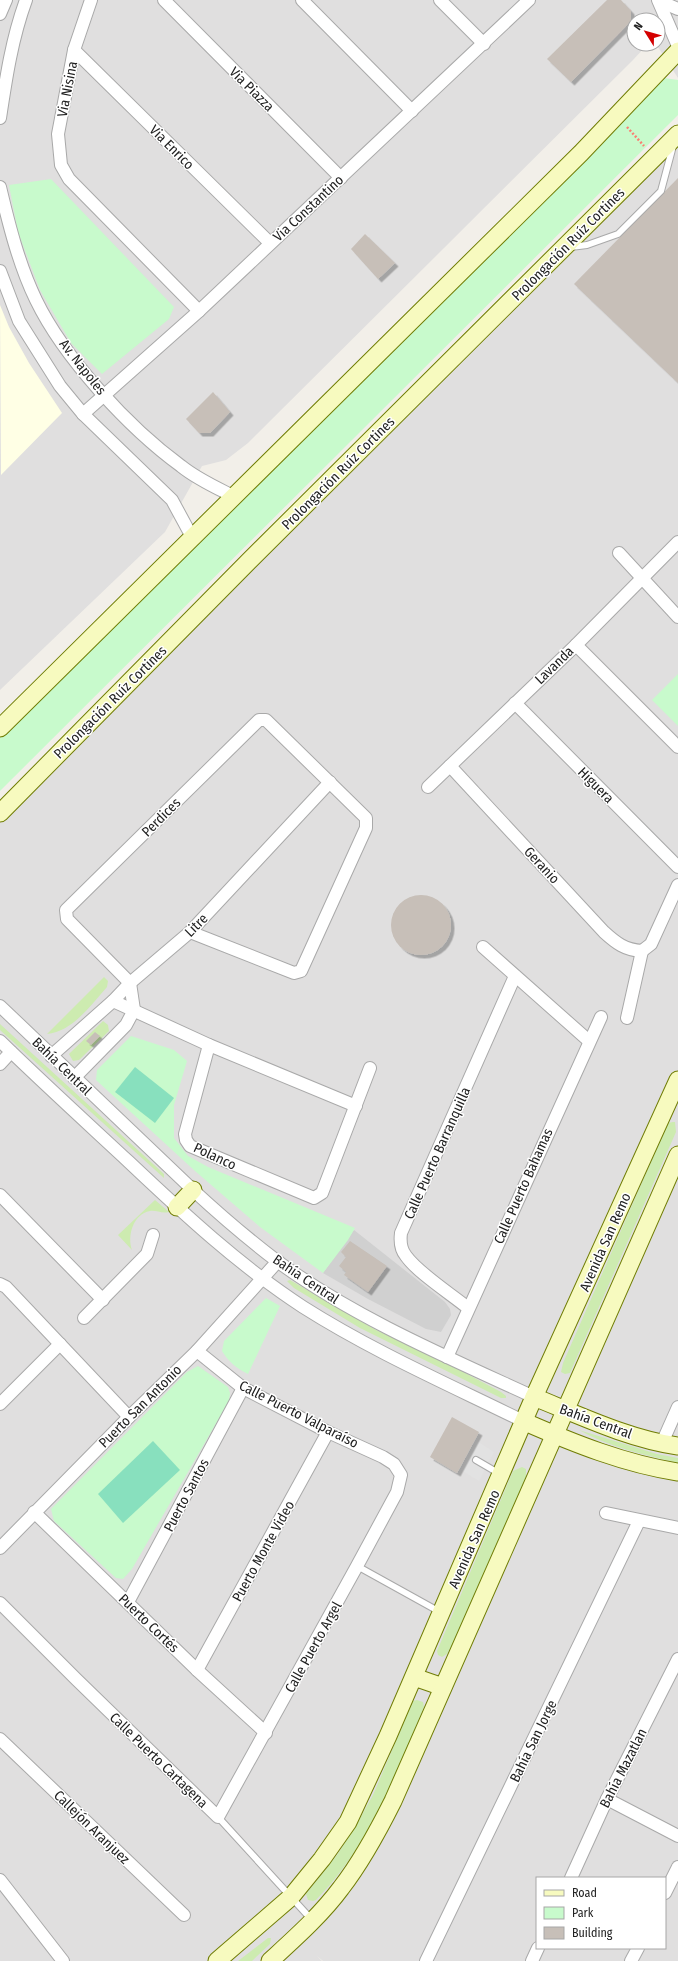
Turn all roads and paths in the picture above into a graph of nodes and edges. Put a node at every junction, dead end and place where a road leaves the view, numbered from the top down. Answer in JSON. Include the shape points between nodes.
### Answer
{"nodes":[{"id":1,"x":6,"y":0,"type":"edge"},
{"id":2,"x":26,"y":0,"type":"edge"},
{"id":3,"x":91,"y":0,"type":"edge"},
{"id":4,"x":164,"y":0,"type":"edge"},
{"id":5,"x":302,"y":0,"type":"edge"},
{"id":6,"x":440,"y":0,"type":"edge"},
{"id":7,"x":529,"y":0,"type":"edge"},
{"id":8,"x":659,"y":0,"type":"edge"},
{"id":9,"x":678,"y":9,"type":"edge"},
{"id":10,"x":0,"y":14,"type":"edge"},
{"id":11,"x":484,"y":44,"type":"junction"},
{"id":12,"x":678,"y":46,"type":"edge"},
{"id":13,"x":74,"y":50,"type":"junction"},
{"id":14,"x":678,"y":51,"type":"edge"},
{"id":15,"x":412,"y":111,"type":"junction"},
{"id":16,"x":0,"y":118,"type":"edge"},
{"id":17,"x":625,"y":125,"type":"dead end"},
{"id":18,"x":676,"y":136,"type":"edge"},
{"id":19,"x":644,"y":146,"type":"dead end"},
{"id":20,"x":340,"y":178,"type":"junction"},
{"id":21,"x":0,"y":187,"type":"edge"},
{"id":22,"x":270,"y":243,"type":"junction"},
{"id":23,"x":560,"y":251,"type":"junction"},
{"id":24,"x":0,"y":271,"type":"edge"},
{"id":25,"x":199,"y":311,"type":"junction"},
{"id":26,"x":104,"y":396,"type":"junction"},
{"id":27,"x":83,"y":414,"type":"junction"},
{"id":28,"x":233,"y":496,"type":"junction"},
{"id":29,"x":192,"y":537,"type":"junction"},
{"id":30,"x":678,"y":542,"type":"edge"},
{"id":31,"x":619,"y":553,"type":"dead end"},
{"id":32,"x":641,"y":578,"type":"junction"},
{"id":33,"x":678,"y":617,"type":"edge"},
{"id":34,"x":576,"y":645,"type":"junction"},
{"id":35,"x":515,"y":703,"type":"junction"},
{"id":36,"x":0,"y":728,"type":"edge"},
{"id":37,"x":678,"y":747,"type":"edge"},
{"id":38,"x":450,"y":766,"type":"junction"},
{"id":39,"x":330,"y":782,"type":"junction"},
{"id":40,"x":428,"y":787,"type":"dead end"},
{"id":41,"x":0,"y":813,"type":"edge"},
{"id":42,"x":678,"y":867,"type":"edge"},
{"id":43,"x":678,"y":885,"type":"edge"},
{"id":44,"x":190,"y":932,"type":"junction"},
{"id":45,"x":483,"y":947,"type":"dead end"},
{"id":46,"x":642,"y":951,"type":"junction"},
{"id":47,"x":515,"y":976,"type":"junction"},
{"id":48,"x":130,"y":983,"type":"junction"},
{"id":49,"x":113,"y":1001,"type":"junction"},
{"id":50,"x":0,"y":1006,"type":"edge"},
{"id":51,"x":134,"y":1010,"type":"junction"},
{"id":52,"x":601,"y":1017,"type":"dead end"},
{"id":53,"x":628,"y":1018,"type":"dead end"},
{"id":54,"x":0,"y":1041,"type":"edge"},
{"id":55,"x":589,"y":1041,"type":"junction"},
{"id":56,"x":209,"y":1045,"type":"junction"},
{"id":57,"x":11,"y":1052,"type":"junction"},
{"id":58,"x":51,"y":1056,"type":"junction"},
{"id":59,"x":0,"y":1064,"type":"edge"},
{"id":60,"x":370,"y":1068,"type":"dead end"},
{"id":61,"x":74,"y":1078,"type":"junction"},
{"id":62,"x":678,"y":1080,"type":"edge"},
{"id":63,"x":356,"y":1106,"type":"junction"},
{"id":64,"x":678,"y":1155,"type":"edge"},
{"id":65,"x":193,"y":1190,"type":"junction"},
{"id":66,"x":0,"y":1195,"type":"edge"},
{"id":67,"x":177,"y":1207,"type":"junction"},
{"id":68,"x":153,"y":1235,"type":"dead end"},
{"id":69,"x":278,"y":1261,"type":"junction"},
{"id":70,"x":262,"y":1278,"type":"junction"},
{"id":71,"x":0,"y":1284,"type":"edge"},
{"id":72,"x":103,"y":1300,"type":"junction"},
{"id":73,"x":468,"y":1308,"type":"junction"},
{"id":74,"x":84,"y":1318,"type":"dead end"},
{"id":75,"x":60,"y":1344,"type":"junction"},
{"id":76,"x":197,"y":1351,"type":"junction"},
{"id":77,"x":447,"y":1357,"type":"junction"},
{"id":78,"x":243,"y":1388,"type":"junction"},
{"id":79,"x":534,"y":1397,"type":"junction"},
{"id":80,"x":0,"y":1404,"type":"edge"},
{"id":81,"x":678,"y":1406,"type":"edge"},
{"id":82,"x":565,"y":1410,"type":"junction"},
{"id":83,"x":129,"y":1416,"type":"junction"},
{"id":84,"x":525,"y":1422,"type":"junction"},
{"id":85,"x":328,"y":1432,"type":"junction"},
{"id":86,"x":554,"y":1435,"type":"junction"},
{"id":87,"x":670,"y":1444,"type":"edge"},
{"id":88,"x":476,"y":1460,"type":"dead end"},
{"id":89,"x":678,"y":1472,"type":"edge"},
{"id":90,"x":401,"y":1475,"type":"joint"},
{"id":91,"x":502,"y":1475,"type":"junction"},
{"id":92,"x":34,"y":1512,"type":"junction"},
{"id":93,"x":606,"y":1513,"type":"dead end"},
{"id":94,"x":639,"y":1521,"type":"junction"},
{"id":95,"x":678,"y":1528,"type":"edge"},
{"id":96,"x":0,"y":1548,"type":"edge"},
{"id":97,"x":357,"y":1566,"type":"junction"},
{"id":98,"x":128,"y":1602,"type":"junction"},
{"id":99,"x":0,"y":1603,"type":"edge"},
{"id":100,"x":442,"y":1613,"type":"junction"},
{"id":101,"x":678,"y":1659,"type":"edge"},
{"id":102,"x":197,"y":1670,"type":"junction"},
{"id":103,"x":414,"y":1677,"type":"junction"},
{"id":104,"x":443,"y":1687,"type":"junction"},
{"id":105,"x":266,"y":1733,"type":"junction"},
{"id":106,"x":0,"y":1739,"type":"edge"},
{"id":107,"x":607,"y":1799,"type":"junction"},
{"id":108,"x":218,"y":1817,"type":"junction"},
{"id":109,"x":678,"y":1836,"type":"edge"},
{"id":110,"x":678,"y":1867,"type":"edge"},
{"id":111,"x":570,"y":1877,"type":"edge"},
{"id":112,"x":0,"y":1880,"type":"edge"},
{"id":113,"x":666,"y":1891,"type":"edge"},
{"id":114,"x":291,"y":1897,"type":"junction"},
{"id":115,"x":184,"y":1915,"type":"dead end"},
{"id":116,"x":313,"y":1921,"type":"junction"},
{"id":117,"x":538,"y":1949,"type":"edge"},
{"id":118,"x":637,"y":1949,"type":"edge"},
{"id":119,"x":63,"y":1961,"type":"edge"},
{"id":120,"x":217,"y":1961,"type":"edge"},
{"id":121,"x":270,"y":1961,"type":"edge"},
{"id":122,"x":426,"y":1961,"type":"edge"},
{"id":123,"x":532,"y":1961,"type":"edge"},
{"id":124,"x":631,"y":1961,"type":"edge"}],
"edges":[{"from":1,"to":10,"type":"street"},
{"from":2,"to":16,"type":"street","via":[[19,17],[6,74]]},
{"from":3,"to":13,"type":"street","name":"Via Nisina"},
{"from":4,"to":20,"type":"street","name":"Via Piazza"},
{"from":5,"to":15,"type":"street"},
{"from":6,"to":11,"type":"street"},
{"from":7,"to":11,"type":"street","name":"Via Constantino"},
{"from":8,"to":9,"type":"street"},
{"from":8,"to":12,"type":"street"},
{"from":11,"to":15,"type":"street","name":"Via Constantino"},
{"from":13,"to":22,"type":"street","name":"Via Enrico"},
{"from":13,"to":25,"type":"street","name":"Via Nisina","via":[[58,134],[61,165],[69,179]]},
{"from":14,"to":28,"type":"street","via":[[581,153]]},
{"from":15,"to":20,"type":"street","name":"Via Constantino"},
{"from":17,"to":19,"type":"path"},
{"from":18,"to":23,"type":"street","name":"Prolongación Ruíz Cortines"},
{"from":18,"to":23,"type":"lane","via":[[661,190],[618,234]]},
{"from":20,"to":22,"type":"street","name":"Via Constantino"},
{"from":21,"to":26,"type":"street","name":"Av. Napoles","via":[[13,239],[36,300],[53,329]]},
{"from":22,"to":25,"type":"street","name":"Via Constantino"},
{"from":23,"to":41,"type":"street","name":"Prolongación Ruíz Cortines"},
{"from":24,"to":27,"type":"street","name":"Av. Napoles","via":[[19,321],[34,347],[60,386]]},
{"from":25,"to":26,"type":"street","name":"Via Constantino"},
{"from":26,"to":27,"type":"street","name":"Via Constantino"},
{"from":26,"to":28,"type":"street","name":"Av. Napoles","via":[[181,467]]},
{"from":27,"to":29,"type":"street","name":"Av. Napoles","via":[[172,500]]},
{"from":28,"to":29,"type":"street"},
{"from":29,"to":36,"type":"street"},
{"from":30,"to":32,"type":"street","name":"Lavanda"},
{"from":31,"to":32,"type":"street"},
{"from":32,"to":33,"type":"street"},
{"from":32,"to":34,"type":"street","name":"Lavanda"},
{"from":34,"to":35,"type":"street","name":"Lavanda"},
{"from":34,"to":37,"type":"street"},
{"from":35,"to":38,"type":"street","name":"Lavanda"},
{"from":35,"to":42,"type":"street","name":"Higuera"},
{"from":38,"to":40,"type":"street","name":"Lavanda"},
{"from":38,"to":46,"type":"street","name":"Geranio","via":[[604,932],[617,944],[630,950]]},
{"from":39,"to":44,"type":"street","name":"Litre"},
{"from":39,"to":44,"type":"street","via":[[367,822],[301,971],[294,973]]},
{"from":39,"to":48,"type":"street","name":"Perdices","via":[[269,722],[259,720],[66,910],[66,919]]},
{"from":43,"to":46,"type":"street","via":[[651,944]]},
{"from":44,"to":48,"type":"street","name":"Litre"},
{"from":45,"to":47,"type":"street"},
{"from":46,"to":53,"type":"street"},
{"from":47,"to":55,"type":"street"},
{"from":47,"to":73,"type":"street","name":"Calle Puerto Barranquilla","via":[[401,1233],[400,1242],[405,1255]]},
{"from":48,"to":49,"type":"street","name":"Litre"},
{"from":48,"to":51,"type":"street"},
{"from":49,"to":51,"type":"street"},
{"from":49,"to":58,"type":"street","name":"Litre"},
{"from":50,"to":58,"type":"street","name":"Bahía Central"},
{"from":51,"to":56,"type":"street"},
{"from":51,"to":61,"type":"street","via":[[126,1026]]},
{"from":52,"to":55,"type":"street","name":"Calle Puerto Bahamas"},
{"from":54,"to":57,"type":"street","name":"Bahía Central"},
{"from":55,"to":73,"type":"street","name":"Calle Puerto Bahamas"},
{"from":56,"to":63,"type":"street"},
{"from":56,"to":63,"type":"street","name":"Polanco","via":[[185,1134],[190,1146],[314,1198],[322,1193]]},
{"from":57,"to":59,"type":"street"},
{"from":57,"to":67,"type":"street","name":"Bahía Central"},
{"from":58,"to":61,"type":"street","name":"Bahía Central"},
{"from":60,"to":63,"type":"street"},
{"from":61,"to":65,"type":"street","name":"Bahía Central"},
{"from":62,"to":79,"type":"street","name":"Avenida San Remo"},
{"from":64,"to":82,"type":"street"},
{"from":65,"to":67,"type":"street"},
{"from":65,"to":69,"type":"street","name":"Bahía Central"},
{"from":66,"to":72,"type":"street"},
{"from":67,"to":70,"type":"street","name":"Bahía Central"},
{"from":68,"to":72,"type":"street","via":[[147,1254]]},
{"from":69,"to":70,"type":"street","name":"Puerto San Antonio"},
{"from":69,"to":77,"type":"street","name":"Bahía Central","via":[[344,1304]]},
{"from":70,"to":76,"type":"street","name":"Puerto San Antonio"},
{"from":70,"to":84,"type":"street","name":"Bahía Central","via":[[303,1307],[377,1351]]},
{"from":71,"to":75,"type":"street","via":[[6,1287]]},
{"from":72,"to":74,"type":"street"},
{"from":73,"to":77,"type":"street","name":"Calle Puerto Bahamas"},
{"from":75,"to":80,"type":"street"},
{"from":75,"to":83,"type":"street"},
{"from":76,"to":78,"type":"street","name":"Calle Puerto Valparaíso"},
{"from":76,"to":83,"type":"street","name":"Puerto San Antonio"},
{"from":77,"to":79,"type":"street","name":"Bahía Central"},
{"from":78,"to":85,"type":"street","name":"Calle Puerto Valparaíso"},
{"from":78,"to":98,"type":"street","name":"Puerto Santos"},
{"from":79,"to":82,"type":"street","name":"Bahía Central"},
{"from":79,"to":84,"type":"street","name":"Avenida San Remo"},
{"from":81,"to":87,"type":"street"},
{"from":82,"to":86,"type":"street"},
{"from":82,"to":87,"type":"street","name":"Bahía Central","via":[[627,1433]]},
{"from":83,"to":92,"type":"street","name":"Puerto San Antonio"},
{"from":84,"to":86,"type":"street","name":"Bahía Central"},
{"from":84,"to":91,"type":"street","name":"Avenida San Remo"},
{"from":85,"to":90,"type":"street","name":"Calle Puerto Valparaíso","via":[[383,1457],[394,1464]]},
{"from":85,"to":102,"type":"street","name":"Puerto Monte Video"},
{"from":86,"to":89,"type":"street","name":"Bahía Central","via":[[612,1455]]},
{"from":86,"to":104,"type":"street"},
{"from":88,"to":91,"type":"lane"},
{"from":90,"to":97,"type":"street","name":"Calle Puerto Argel","via":[[397,1492]]},
{"from":91,"to":100,"type":"street","name":"Avenida San Remo"},
{"from":92,"to":96,"type":"street","name":"Puerto San Antonio"},
{"from":92,"to":98,"type":"street","name":"Puerto Cortés"},
{"from":93,"to":94,"type":"street"},
{"from":94,"to":95,"type":"street"},
{"from":94,"to":122,"type":"street","name":"Bahía San Jorge"},
{"from":97,"to":100,"type":"lane"},
{"from":97,"to":105,"type":"street","name":"Calle Puerto Argel"},
{"from":98,"to":102,"type":"street","name":"Puerto Cortés"},
{"from":99,"to":108,"type":"street","name":"Calle Puerto Cartagena"},
{"from":100,"to":103,"type":"street","name":"Avenida San Remo"},
{"from":101,"to":107,"type":"street","name":"Bahía Mazatlan"},
{"from":102,"to":105,"type":"street","name":"Puerto Cortés"},
{"from":103,"to":104,"type":"street"},
{"from":103,"to":114,"type":"street","name":"Avenida San Remo","via":[[348,1822]]},
{"from":104,"to":116,"type":"street","via":[[393,1801],[368,1850],[341,1889]]},
{"from":105,"to":108,"type":"street","name":"Calle Puerto Argel"},
{"from":106,"to":115,"type":"street","name":"Callejón Aranjuez"},
{"from":107,"to":109,"type":"street"},
{"from":107,"to":111,"type":"street","name":"Bahía Mazatlan"},
{"from":108,"to":114,"type":"lane","name":"Calle Puerto Cartagena"},
{"from":110,"to":113,"type":"street"},
{"from":112,"to":119,"type":"street"},
{"from":114,"to":116,"type":"lane","name":"Calle Puerto Cartagena"},
{"from":114,"to":120,"type":"street","name":"Avenida San Remo"},
{"from":116,"to":121,"type":"street"},
{"from":117,"to":123,"type":"street"},
{"from":118,"to":124,"type":"street"}]}
